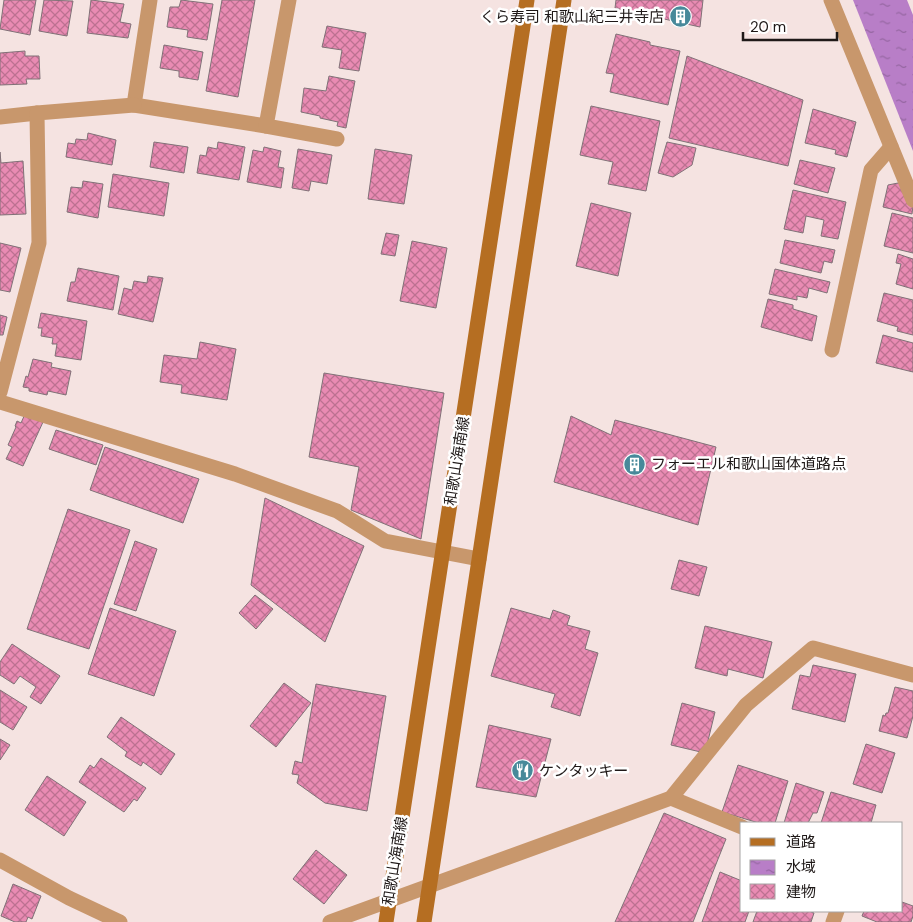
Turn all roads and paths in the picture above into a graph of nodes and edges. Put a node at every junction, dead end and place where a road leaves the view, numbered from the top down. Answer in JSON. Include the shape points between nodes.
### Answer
{"nodes":[{"id":1,"x":150,"y":0,"type":"edge"},
{"id":2,"x":289,"y":0,"type":"edge"},
{"id":3,"x":527,"y":0,"type":"edge"},
{"id":4,"x":564,"y":0,"type":"edge"},
{"id":5,"x":831,"y":0,"type":"edge"},
{"id":6,"x":134,"y":105,"type":"junction"},
{"id":7,"x":37,"y":113,"type":"junction"},
{"id":8,"x":0,"y":117,"type":"edge"},
{"id":9,"x":266,"y":126,"type":"junction"},
{"id":10,"x":337,"y":139,"type":"dead end"},
{"id":11,"x":891,"y":147,"type":"junction"},
{"id":12,"x":913,"y":200,"type":"edge"},
{"id":13,"x":832,"y":350,"type":"dead end"},
{"id":14,"x":0,"y":392,"type":"edge"},
{"id":15,"x":0,"y":402,"type":"edge"},
{"id":16,"x":442,"y":552,"type":"junction"},
{"id":17,"x":479,"y":559,"type":"junction"},
{"id":18,"x":913,"y":675,"type":"edge"},
{"id":19,"x":670,"y":798,"type":"junction"},
{"id":20,"x":740,"y":826,"type":"edge"},
{"id":21,"x":0,"y":860,"type":"edge"},
{"id":22,"x":430,"y":887,"type":"junction"},
{"id":23,"x":389,"y":900,"type":"junction"},
{"id":24,"x":120,"y":922,"type":"edge"},
{"id":25,"x":330,"y":922,"type":"edge"},
{"id":26,"x":386,"y":922,"type":"edge"},
{"id":27,"x":424,"y":922,"type":"edge"}],
"edges":[{"from":1,"to":6,"type":"street"},
{"from":2,"to":9,"type":"street"},
{"from":3,"to":16,"type":"main road","name":"和歌山海南線"},
{"from":4,"to":17,"type":"main road"},
{"from":5,"to":11,"type":"street"},
{"from":6,"to":7,"type":"street"},
{"from":6,"to":9,"type":"street"},
{"from":7,"to":8,"type":"street"},
{"from":7,"to":14,"type":"street","via":[[39,243]]},
{"from":9,"to":10,"type":"street"},
{"from":11,"to":12,"type":"street"},
{"from":11,"to":13,"type":"street","via":[[871,170]]},
{"from":15,"to":16,"type":"street","via":[[235,474],[337,511],[385,541]]},
{"from":16,"to":17,"type":"street"},
{"from":16,"to":23,"type":"main road","name":"和歌山海南線"},
{"from":17,"to":22,"type":"main road"},
{"from":18,"to":19,"type":"street","via":[[813,648],[746,704]]},
{"from":19,"to":20,"type":"street"},
{"from":19,"to":22,"type":"street"},
{"from":21,"to":24,"type":"street"},
{"from":22,"to":23,"type":"street"},
{"from":22,"to":27,"type":"main road"},
{"from":23,"to":25,"type":"street"},
{"from":23,"to":26,"type":"main road","name":"和歌山海南線"}]}
